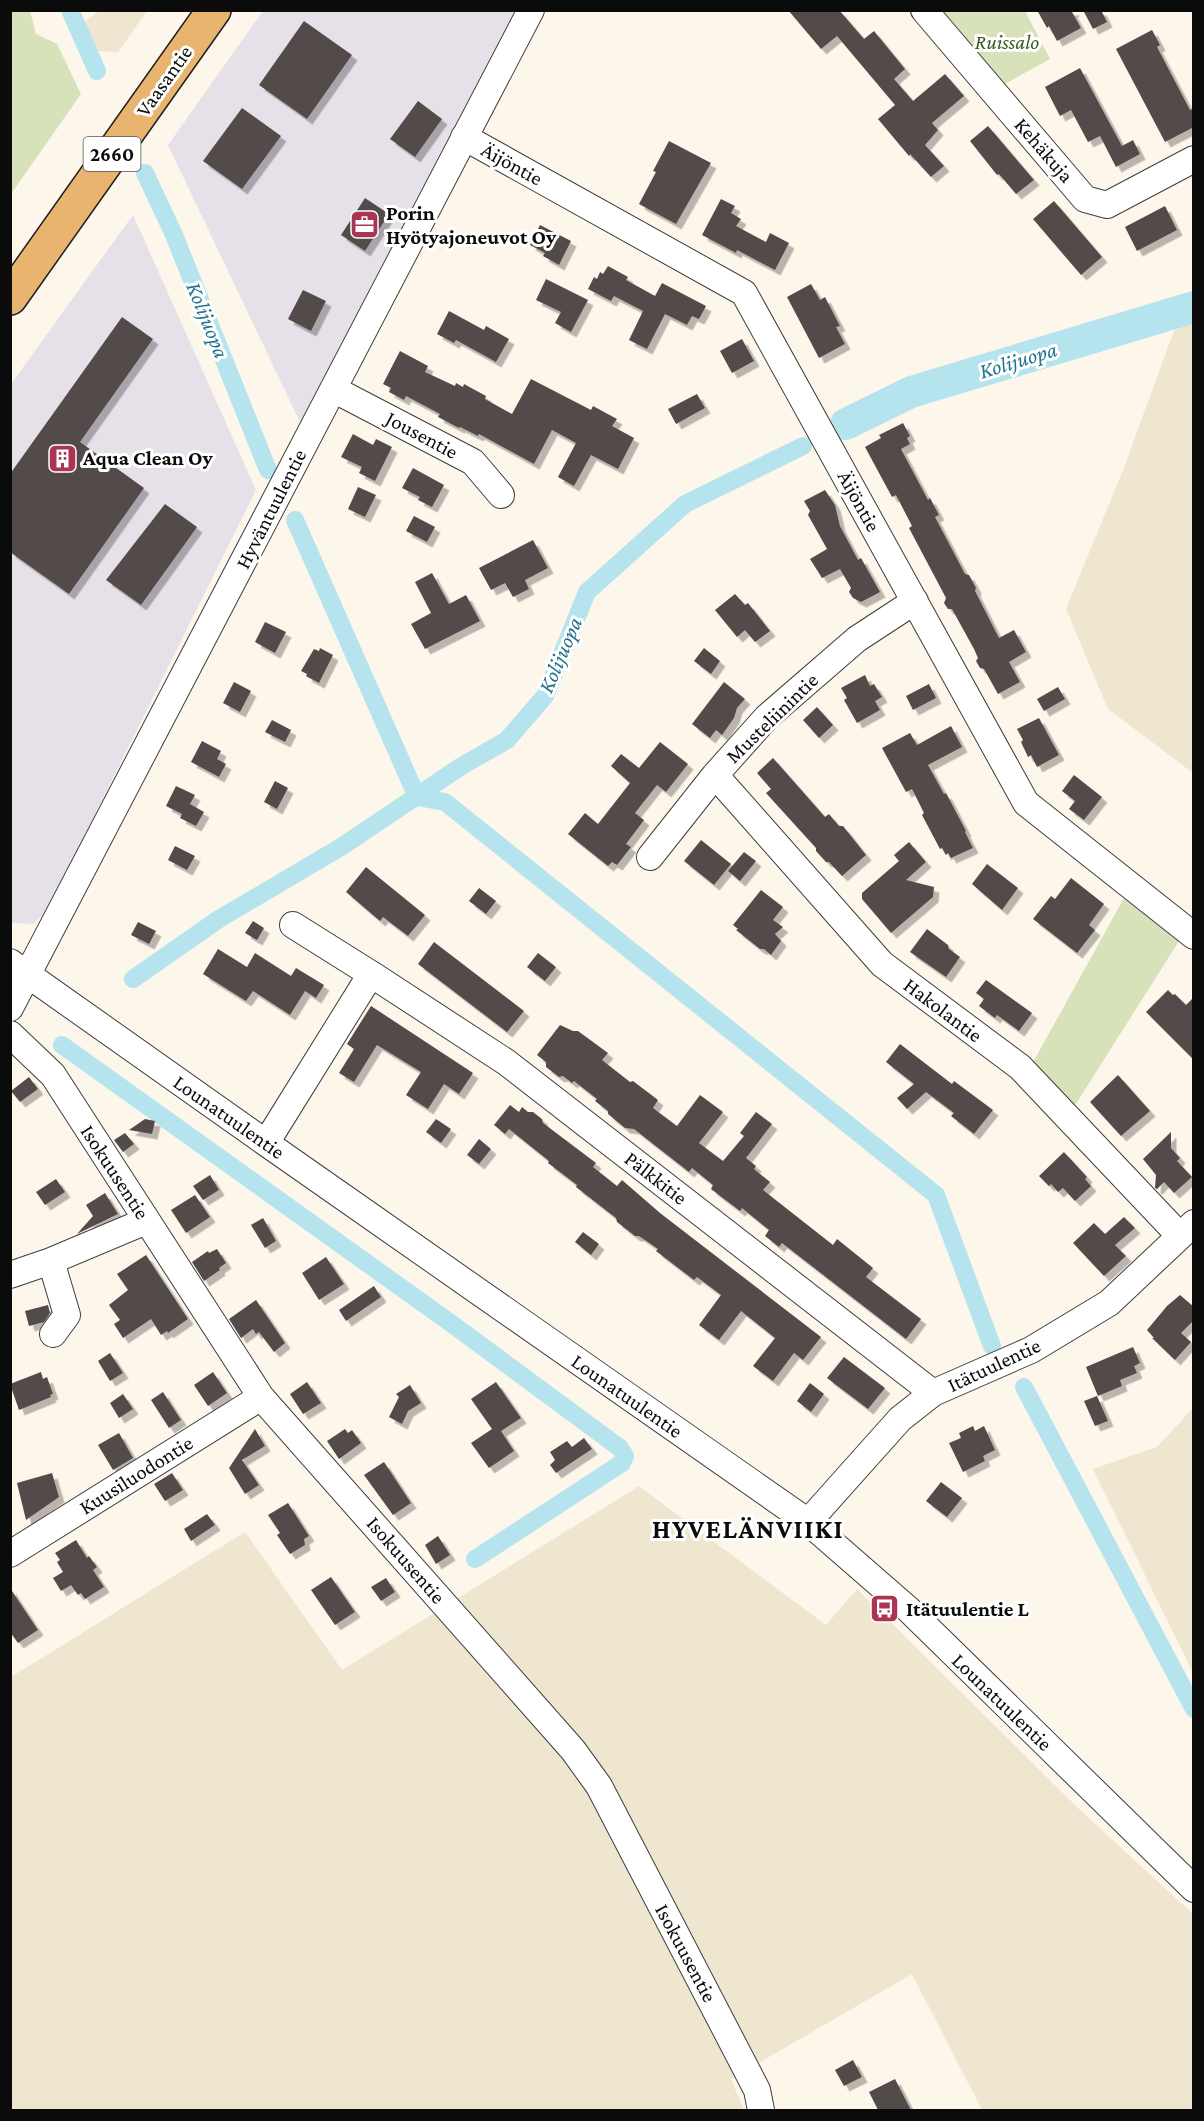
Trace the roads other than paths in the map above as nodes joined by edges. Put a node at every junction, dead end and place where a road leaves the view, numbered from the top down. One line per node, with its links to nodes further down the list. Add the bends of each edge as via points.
1 (214, 10): 6 (main road, Vaasantie / 2660)
2 (531, 10): 4 (street, Hyväntuulentie)
3 (924, 10): 5 (street, Kehäkuja, via 1085,199 1107,205)
4 (464, 137): 7 (street, Hyväntuulentie); 9 (street, Äijöntie, via 744,293)
5 (1194, 159)
6 (10, 298)
7 (333, 389): 8 (street, Jousentie, via 473,462); 14 (street, Hyväntuulentie)
8 (501, 495)
9 (915, 601): 10 (street, Musteliinintie, via 857,639 767,717); 13 (street, Äijöntie, via 1026,803)
10 (715, 775): 11 (street, Musteliinintie); 20 (street, Hakolantie, via 882,964 1020,1067)
11 (650, 857)
12 (293, 925): 15 (street, Pälkkitie)
13 (1194, 936)
14 (20, 968): 16 (street, Hyväntuulentie); 18 (street, Lounatuulentie)
15 (371, 974): 18 (street); 24 (street, Pälkkitie, via 506,1062)
16 (10, 1008)
17 (10, 1034): 19 (street, Isokuusentie, via 53,1075)
18 (266, 1143): 26 (street, Lounatuulentie)
19 (146, 1221): 21 (street); 25 (street, Isokuusentie)
20 (1187, 1229): 24 (street, Itätuulentie, via 1109,1303 1031,1350)
21 (51, 1261): 22 (street); 23 (street, via 67,1315)
22 (10, 1275)
23 (52, 1334)
24 (933, 1393): 26 (street, Itätuulentie, via 900,1419)
25 (261, 1396): 27 (street, Kuusiluodontie); 29 (street, Isokuusentie, via 593,1777 758,2090)
26 (808, 1522): 28 (street, Lounatuulentie, via 908,1609)
27 (10, 1554)
28 (1194, 1889)
29 (761, 2110)

